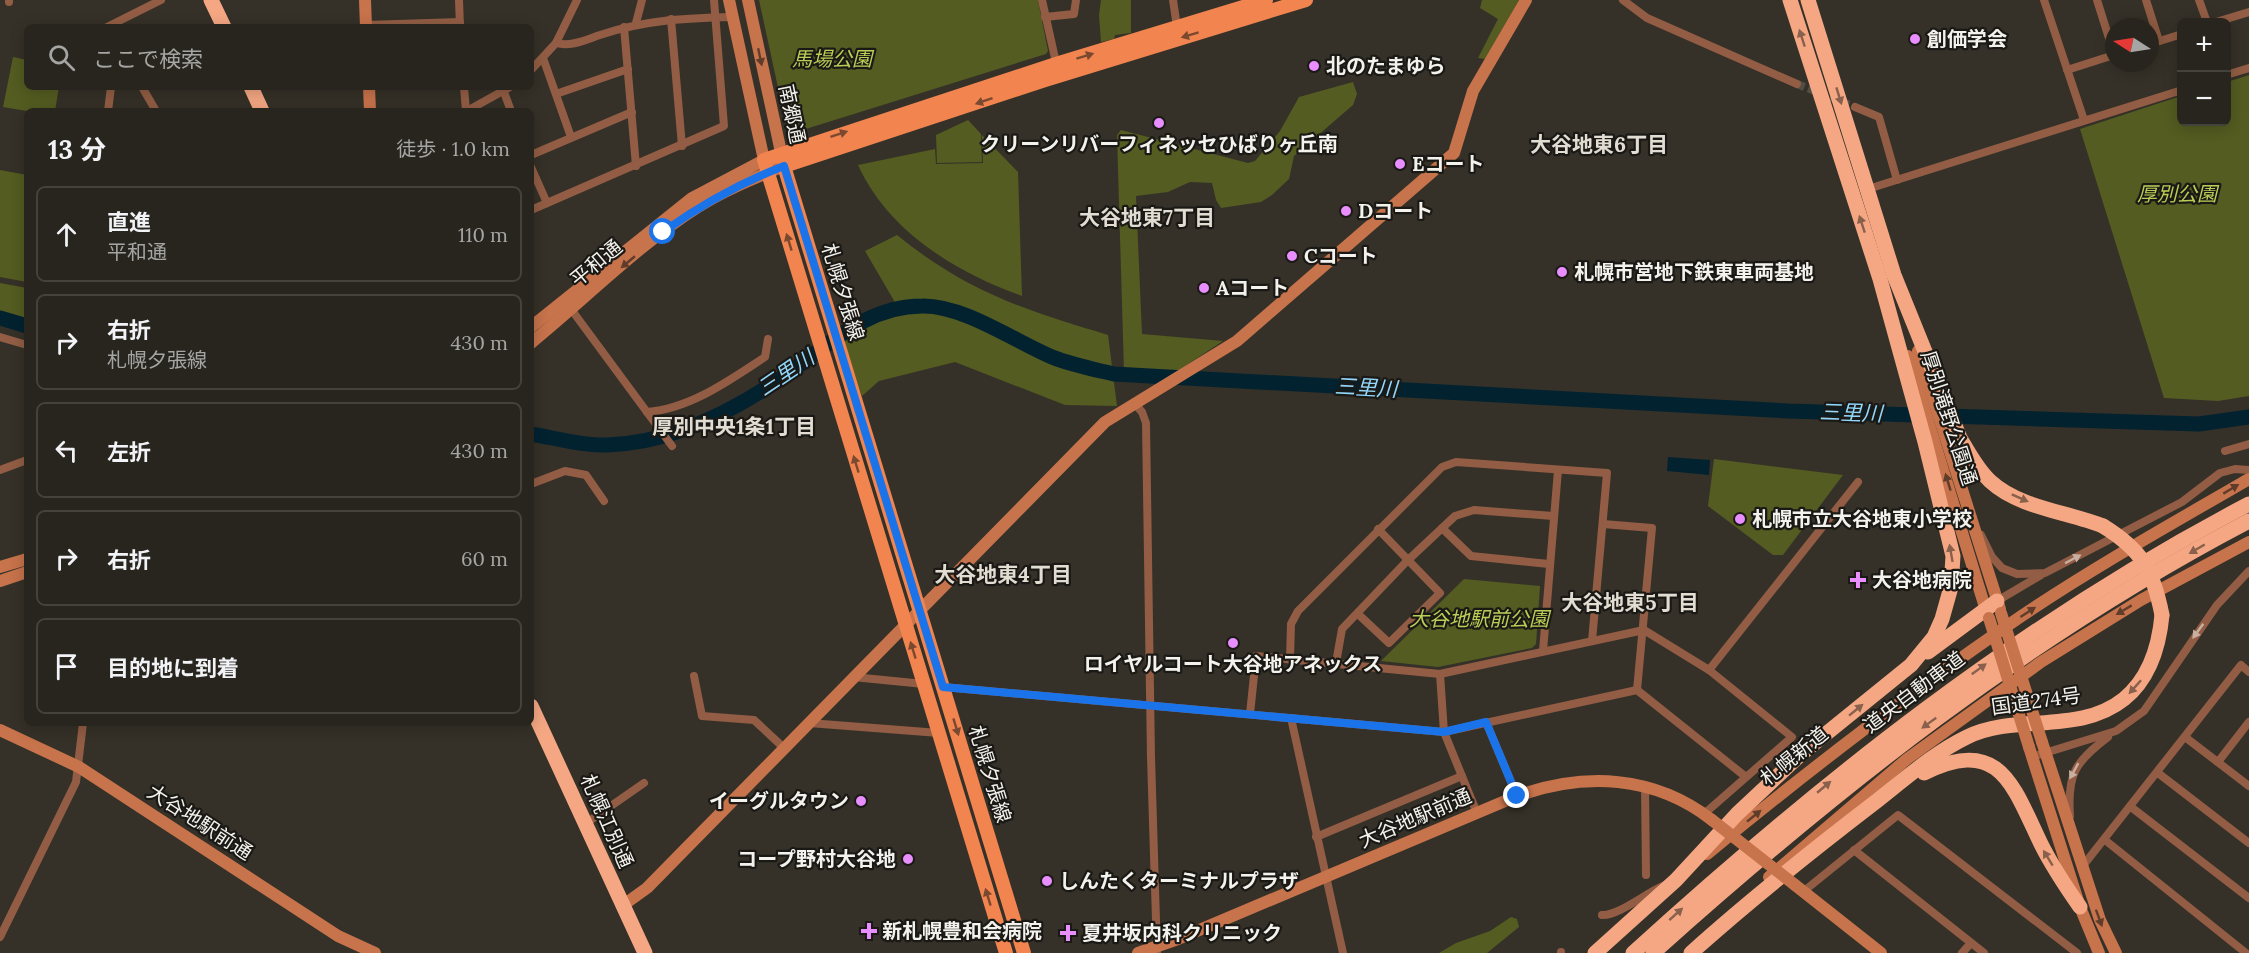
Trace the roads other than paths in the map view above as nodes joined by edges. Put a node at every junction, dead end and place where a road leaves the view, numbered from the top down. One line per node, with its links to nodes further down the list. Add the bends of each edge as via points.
1 (161, 0): 33 (street)
2 (211, 0): 34 (highway)
3 (365, 0): 35 (street)
4 (459, 0): 36 (street)
5 (577, 0): 42 (street)
6 (642, 0): 32 (street)
7 (714, 0): 26 (street)
8 (729, 0): 27 (street, 南郷通)
9 (748, 0): 74 (street, 南郷通, one-way to 74)
10 (1042, 0): 25 (street)
11 (1076, 0): 25 (street, via 1074,14)
12 (1173, 0): 39 (street)
13 (1266, 0): 23 (main road)
14 (1306, 0): 23 (main road)
15 (1526, 0): 90 (street, via 1473,91 1454,153 1238,341)
16 (1623, 0): 51 (street, via 1656,22)
17 (1790, 0): 82 (highway, one-way to 17)
18 (1808, 0): 79 (highway, one-way to 79)
19 (2044, 0): 49 (street)
20 (2097, 0): 37 (street)
21 (2146, 0): 28 (street)
22 (2199, 0): 29 (street)
23 (1241, 9): 39 (main road); 48 (main road, one-way to 48)
24 (2249, 12): 30 (street)
25 (1045, 16): 48 (street)
26 (716, 17): 27 (street); 31 (street); 72 (street, via 724,126)
27 (733, 17): 76 (street, 南郷通)
28 (2149, 18)
29 (2205, 18)
30 (2229, 18)
31 (670, 19): 32 (street); 72 (street)
32 (636, 23): 38 (street)
33 (113, 24)
34 (223, 24)
35 (366, 24)
36 (460, 24)
37 (2105, 25)
38 (624, 27): 42 (street, via 567,46); 47 (street)
39 (1177, 27): 48 (main road, one-way to 39)
40 (2177, 35): 41 (street)
41 (2159, 41)
42 (556, 43): 44 (street)
43 (2105, 57): 49 (street)
44 (543, 58): 45 (street); 60 (street)
45 (534, 67)
46 (2249, 68): 50 (street)
47 (628, 69): 60 (street); 69 (street)
48 (1058, 70): 74 (main road)
49 (2067, 70): 70 (street)
50 (2231, 73)
51 (1797, 84)
52 (111, 90): 62 (street)
53 (144, 90): 63 (street)
54 (252, 90): 64 (highway)
55 (369, 90): 65 (street)
56 (464, 90): 66 (street)
57 (505, 90): 67 (street)
58 (507, 90): 68 (street)
59 (2177, 91): 70 (street)
60 (556, 94): 71 (street)
61 (1855, 107): 78 (street, via 1879,117)
62 (108, 108)
63 (154, 108)
64 (261, 108)
65 (370, 108)
66 (466, 108)
67 (472, 108)
68 (510, 108)
69 (632, 112): 71 (street); 75 (street)
70 (2084, 120): 78 (street)
71 (571, 137): 73 (street)
72 (682, 146): 75 (street)
73 (534, 154)
74 (783, 160): 76 (main road); 123 (main road, 札幌夕張線)
75 (636, 166): 80 (street)
76 (766, 166): 83 (street, 平和通, via 692,198); 125 (main road, 札幌夕張線, one-way to 76)
77 (534, 174): 80 (street)
78 (1897, 180): 79 (street)
79 (1868, 189): 82 (highway)
80 (547, 203): 81 (street)
81 (534, 209)
82 (1887, 277): 89 (highway, 国道274号); 89 (highway, 国道274号)
83 (568, 304): 84 (street, 平和通); 87 (street, 平和通); 91 (street)
84 (534, 325)
85 (0, 337): 88 (street)
86 (768, 339): 91 (street, via 765,357 717,388 669,408)
87 (534, 340)
88 (24, 344)
89 (1918, 369): 92 (highway, 国道274号); 92 (street, 厚別滝野公園通); 164 (highway, 国道274号, one-way to 164, bridge, via 1990,481 2048,508 2103,526 2124,539 2149,569 2162,615 2160,636 2149,668 2124,699 2078,719 2029,722 1978,732 1947,749)
90 (1135, 404): 123 (street, via 1105,422); 140 (street, via 1146,423)
91 (646, 412): 93 (street)
92 (1936, 442): 106 (street, 厚別滝野公園通); 122 (street, 厚別滝野公園通, one-way to 92); 131 (highway, 国道274号, one-way to 92, via 1934,637 1953,572)
93 (670, 444)
94 (2249, 444): 95 (street)
95 (2224, 451)
96 (24, 461): 97 (street)
97 (0, 470)
98 (1558, 470): 107 (street); 109 (street, via 1607,473); 111 (street, via 1456,462 1442,467)
99 (2249, 470): 120 (street, one-way to 99, via 2182,502 2220,473)
100 (2249, 478): 178 (street, 札幌新道, one-way to 100, via 1848,741 1953,664 2095,570)
101 (1858, 482): 132 (street)
102 (534, 483): 104 (street, via 565,471 586,475)
103 (2249, 498): 112 (highway)
104 (604, 501)
105 (2249, 504): 112 (highway, 道央自動車道)
106 (1968, 510): 120 (street, via 1992,557 2002,568 2017,574); 122 (street, 厚別滝野公園通)
107 (1553, 516): 110 (street, via 1474,510 1455,516); 116 (street)
108 (2249, 521): 195 (highway, 道央自動車道, one-way to 195, via 2107,602 1994,676 1852,782)
109 (1603, 524): 126 (street, via 1652,528); 127 (street)
110 (1442, 528): 115 (street); 116 (street, via 1471,556)
111 (1378, 529): 115 (street); 129 (street, via 1298,611 1291,624)
112 (2197, 531): 194 (highway, 道央自動車道, one-way to 112, via 1764,836 1910,719 2026,636)
113 (2249, 542): 183 (street, one-way to 183, via 2090,630 1991,697 1907,759 1830,824 1773,873)
114 (24, 559): 117 (street)
115 (1407, 561): 124 (street); 124 (street, via 1440,592 1389,643)
116 (1549, 564): 128 (street)
117 (0, 567)
118 (2249, 571): 149 (street, one-way to 149, via 2217,605 2144,711)
119 (24, 573): 121 (street)
120 (2045, 573): 122 (street)
121 (0, 580)
122 (1993, 610): 131 (highway); 153 (street, 厚別滝野公園通, bridge); 155 (street, 厚別滝野公園通, bridge)
123 (920, 612): 125 (street); 138 (main road, 札幌夕張線)
124 (1358, 614): 130 (street, via 1341,629)
125 (906, 626): 136 (street); 137 (main road, 札幌夕張線, one-way to 125)
126 (1644, 630): 127 (street); 132 (street); 139 (street)
127 (1592, 641): 128 (street)
128 (1543, 651): 134 (street)
129 (1290, 659): 130 (street); 142 (street, via 1256,656)
130 (1336, 663): 134 (street)
131 (1911, 665): 178 (highway, 国道274号, one-way to 131, via 1737,814 1801,754)
132 (1709, 670): 160 (street, via 1792,737)
133 (2249, 672): 152 (street, via 2241,665)
134 (1440, 674): 150 (street)
135 (694, 676): 154 (street, via 702,716 754,720)
136 (853, 677): 137 (street); 146 (street)
137 (924, 684): 151 (main road, 札幌夕張線)
138 (943, 687): 140 (street); 191 (main road, 札幌夕張線, one-way to 191)
139 (1637, 690): 144 (street); 160 (street)
140 (1146, 705): 142 (street); 187 (street)
141 (534, 713): 169 (highway, 札幌江別通)
142 (1250, 714): 143 (street)
143 (1291, 718): 150 (street); 170 (street)
144 (1486, 722): 150 (street); 165 (street)
145 (2249, 722): 156 (street)
146 (809, 723): 151 (street); 154 (street)
147 (83, 726): 157 (street)
148 (0, 730): 157 (street, 大谷地駅前通)
149 (2116, 731): 153 (street); 171 (street, one-way to 171, via 2088,752 2069,780)
150 (1444, 732): 159 (street)
151 (939, 733): 190 (main road, 札幌夕張線, one-way to 151)
152 (2185, 737): 156 (street); 158 (street)
153 (2044, 747): 155 (street); 171 (street, 厚別滝野公園通)
154 (784, 748): 181 (street, via 647,888)
155 (2031, 752): 182 (street, 厚別滝野公園通)
156 (2218, 762): 163 (street)
157 (79, 767): 185 (street, via 76,782); 188 (street, 大谷地駅前通, via 338,936)
158 (2158, 773): 166 (street); 173 (street)
159 (1462, 776): 167 (street); 170 (street)
160 (1746, 777): 168 (street)
161 (644, 783): 169 (street)
162 (1645, 786): 165 (street, 大谷地駅前通, via 1612,780 1569,781); 168 (street, 大谷地駅前通, via 1682,800); 176 (street)
163 (2249, 786)
164 (1890, 791): 182 (highway, one-way to 164, via 2042,848 2017,793 2002,773 1990,765 1966,758 1945,763); 183 (highway, 国道274号)
165 (1517, 796): 167 (street, 大谷地駅前通)
166 (2131, 807): 172 (street); 180 (street)
167 (1477, 813): 177 (street, 大谷地駅前通)
168 (1708, 817): 179 (street, 大谷地駅前通, bridge)
169 (585, 824): 181 (highway, 札幌江別通)
170 (1316, 837): 177 (street)
171 (2073, 838): 175 (street, 厚別滝野公園通)
172 (2105, 840): 175 (street); 203 (street)
173 (2249, 843)
174 (1854, 850): 179 (street); 186 (street); 200 (street, via 1898,815)
175 (2082, 867): 202 (street, 厚別滝野公園通, one-way to 202)
176 (1646, 875)
177 (1325, 878): 187 (street, 大谷地駅前通); 192 (street)
178 (1676, 880): 184 (street, via 1642,895 1610,916); 193 (highway, 札幌新道)
179 (1800, 888): 197 (street, 大谷地駅前通)
180 (2249, 898)
181 (622, 906): 189 (highway, 札幌江別通)
182 (2080, 907): 201 (street, 厚別滝野公園通)
183 (1741, 909): 196 (highway)
184 (1602, 915)
185 (0, 937)
186 (1971, 943): 198 (street); 199 (street)
187 (1150, 951)
188 (375, 953)
189 (645, 953)
190 (1006, 953)
191 (1024, 953)
192 (1343, 953)
193 (1595, 953)
194 (1633, 953)
195 (1653, 953)
196 (1691, 953)
197 (1881, 953)
198 (1962, 953)
199 (1984, 953)
200 (2077, 953)
201 (2099, 953)
202 (2116, 953)
203 (2246, 953)

